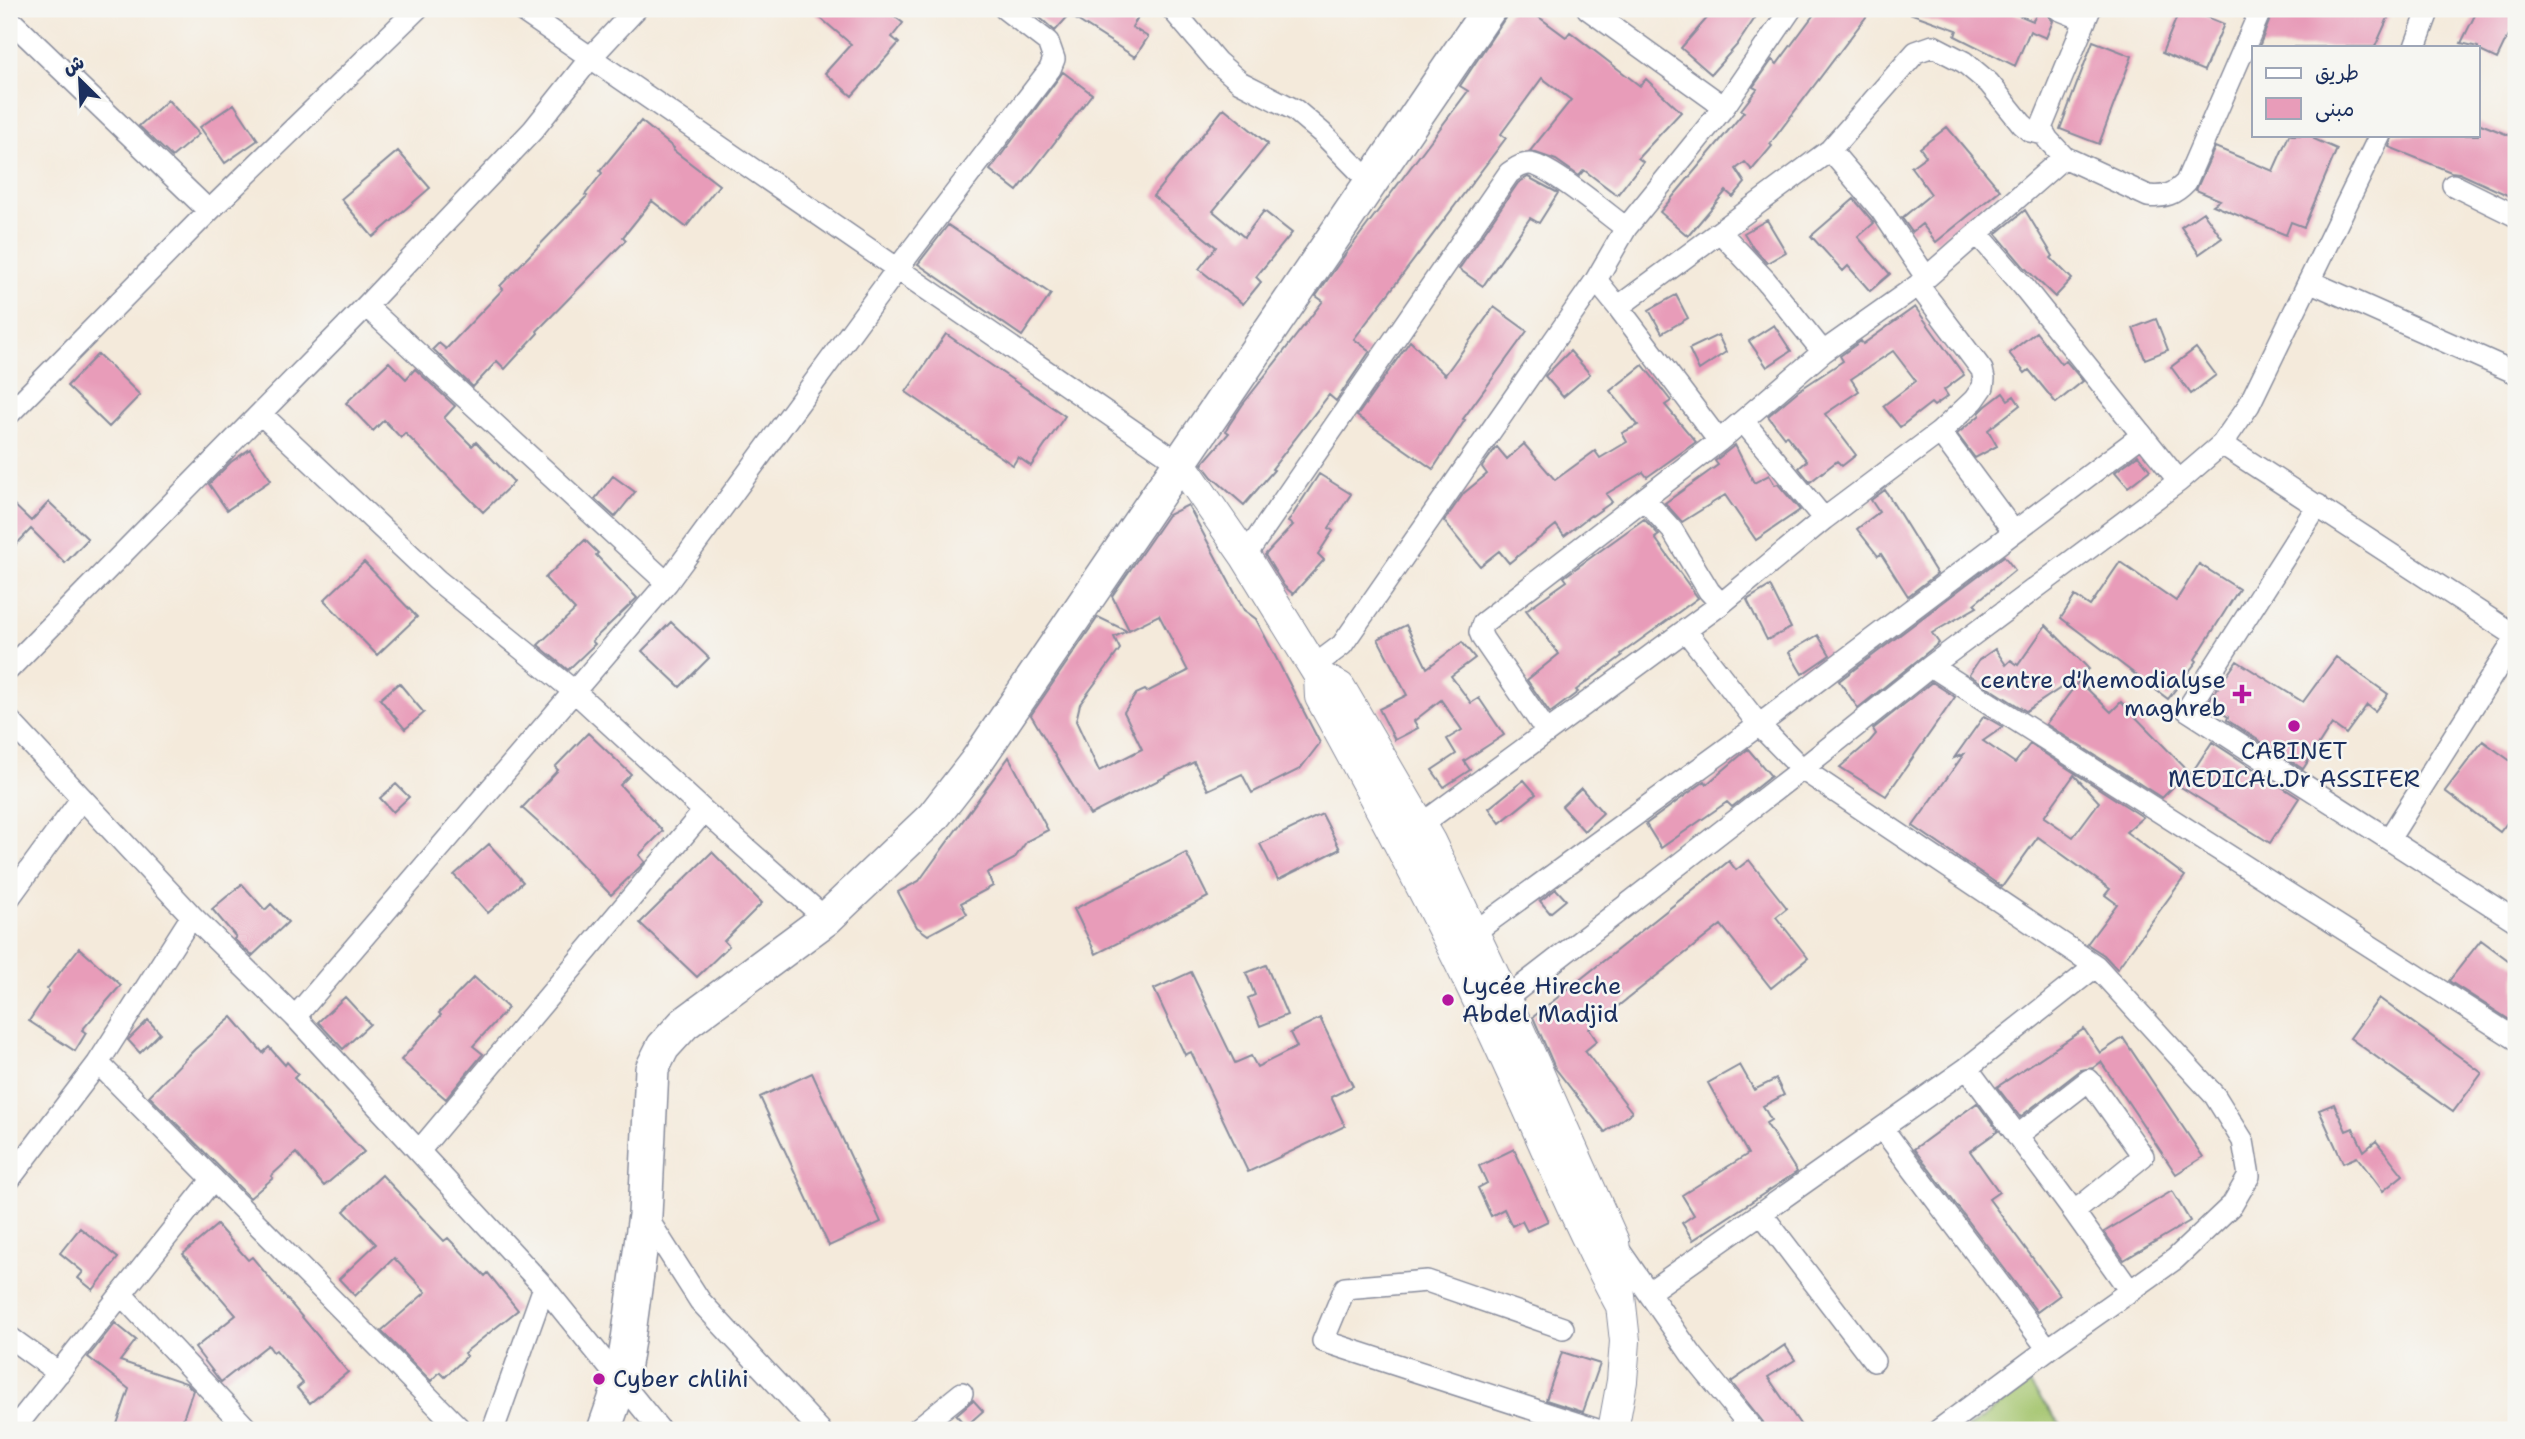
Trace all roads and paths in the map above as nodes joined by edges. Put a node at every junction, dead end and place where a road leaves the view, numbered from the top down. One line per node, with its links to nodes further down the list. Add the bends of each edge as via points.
1 (417, 9): 23 (street)
2 (520, 9): 15 (street)
3 (636, 9): 15 (street)
4 (1005, 9): 28 (street, via 1048,42 1054,59 1050,69)
5 (1172, 9): 21 (street, via 1217,62 1240,82 1295,110)
6 (1489, 9): 21 (main road)
7 (1791, 9): 16 (street)
8 (2058, 9): 12 (street)
9 (2261, 9): 20 (street, via 2181,187 2161,197 2148,196)
10 (2428, 9): 14 (street)
11 (1601, 12): 16 (street)
12 (2088, 15): 17 (street, via 2043,120)
13 (9, 19): 23 (street)
14 (2415, 46)
15 (592, 56): 28 (street); 32 (street, via 533,130)
16 (1724, 107): 25 (street)
17 (2044, 134): 19 (street, via 2022,124 1979,74 1933,46 1916,52); 20 (street)
18 (2380, 136): 31 (street)
19 (1830, 150): 26 (street); 30 (street, via 1881,210)
20 (2064, 158): 27 (street)
21 (1371, 183): 43 (main road)
22 (2453, 185): 24 (street)
23 (209, 211): 36 (street)
24 (2516, 216)
25 (1626, 228): 29 (street); 49 (street, via 1548,170 1531,163 1509,173)
26 (1720, 232): 33 (street); 34 (street)
27 (1977, 233): 30 (street); 40 (street)
28 (898, 268): 43 (street); 50 (street)
29 (1596, 279): 33 (street); 56 (street, via 1342,645)
30 (1922, 281): 34 (street); 39 (street, via 1984,379 1974,400)
31 (2309, 281): 35 (street); 42 (street, via 2249,405)
32 (366, 306): 37 (street); 50 (street)
33 (1619, 307): 41 (street)
34 (1823, 352): 38 (street)
35 (2516, 373)
36 (9, 414)
37 (261, 414): 55 (street); 57 (street, via 437,580)
38 (1743, 421): 41 (street); 47 (street)
39 (1940, 432): 47 (street); 48 (street)
40 (2141, 436): 44 (street); 48 (street)
41 (1719, 441): 45 (street)
42 (2222, 444): 44 (street); 46 (street)
43 (1181, 464): 49 (street); 68 (main road, via 976,762 933,817)
44 (2179, 481): 54 (street)
45 (1644, 499): 51 (street, via 1672,530); 60 (street, via 1480,626 1491,653)
46 (2318, 505): 53 (street); 65 (street, via 2187,710)
47 (1824, 519): 51 (street)
48 (2014, 532): 59 (street)
49 (1245, 556): 56 (street)
50 (667, 583): 57 (street)
51 (1721, 604): 52 (street)
52 (1686, 631): 59 (street); 60 (street)
53 (2516, 637): 65 (street)
54 (1931, 666): 61 (street); 74 (street)
55 (9, 669)
56 (1317, 671): 64 (street, via 1340,687)
57 (575, 692): 63 (street); 73 (street)
58 (9, 720): 62 (street)
59 (1759, 724): 61 (street); 70 (street)
60 (1547, 732): 64 (street)
61 (1802, 769): 71 (street); 72 (street)
62 (82, 798): 66 (street); 67 (street)
63 (704, 811): 68 (street); 79 (street)
64 (1409, 833): 70 (street)
65 (2389, 839): 69 (street)
66 (9, 898)
67 (192, 916): 73 (street); 75 (street)
68 (826, 919): 84 (main road, via 684,1024 663,1047 652,1069)
69 (2516, 921)
70 (1463, 940): 72 (street)
71 (2096, 966): 76 (street); 87 (street, via 2215,1096 2243,1140 2249,1176 2232,1205 2175,1259)
72 (1495, 1006): 85 (street); 90 (street, via 1592,1253)
73 (295, 1017): 79 (street)
74 (2516, 1039)
75 (98, 1063): 80 (street); 81 (street)
76 (1967, 1068): 77 (street); 78 (street)
77 (1882, 1128): 83 (street); 93 (street)
78 (2017, 1136): 82 (street); 82 (street, via 2089,1080 2143,1156)
79 (419, 1151): 86 (street)
80 (213, 1179): 89 (street); 100 (street)
81 (9, 1180)
82 (2074, 1212): 87 (street)
83 (1761, 1213): 88 (street); 94 (street)
84 (645, 1215): 96 (main road); 104 (street, via 701,1301)
85 (1615, 1242): 88 (street); 90 (street)
86 (544, 1287): 96 (street); 101 (street)
87 (2130, 1291): 93 (street)
88 (1649, 1292): 108 (street, via 1691,1354)
89 (121, 1294): 95 (street); 99 (street)
90 (1620, 1306): 107 (street, via 1625,1341)
91 (1563, 1328): 106 (street, via 1427,1281 1345,1289 1323,1341)
92 (9, 1337): 95 (street)
93 (2048, 1349): 109 (street)
94 (1874, 1361)
95 (59, 1373): 98 (street)
96 (621, 1382): 102 (main road); 103 (street)
97 (962, 1393): 105 (street)
98 (13, 1430)
99 (248, 1430)
100 (461, 1430)
101 (493, 1430)
102 (604, 1430)
103 (660, 1430)
104 (820, 1430)
105 (916, 1430)
106 (1597, 1430)
107 (1613, 1430)
108 (1753, 1430)
109 (1939, 1430)

